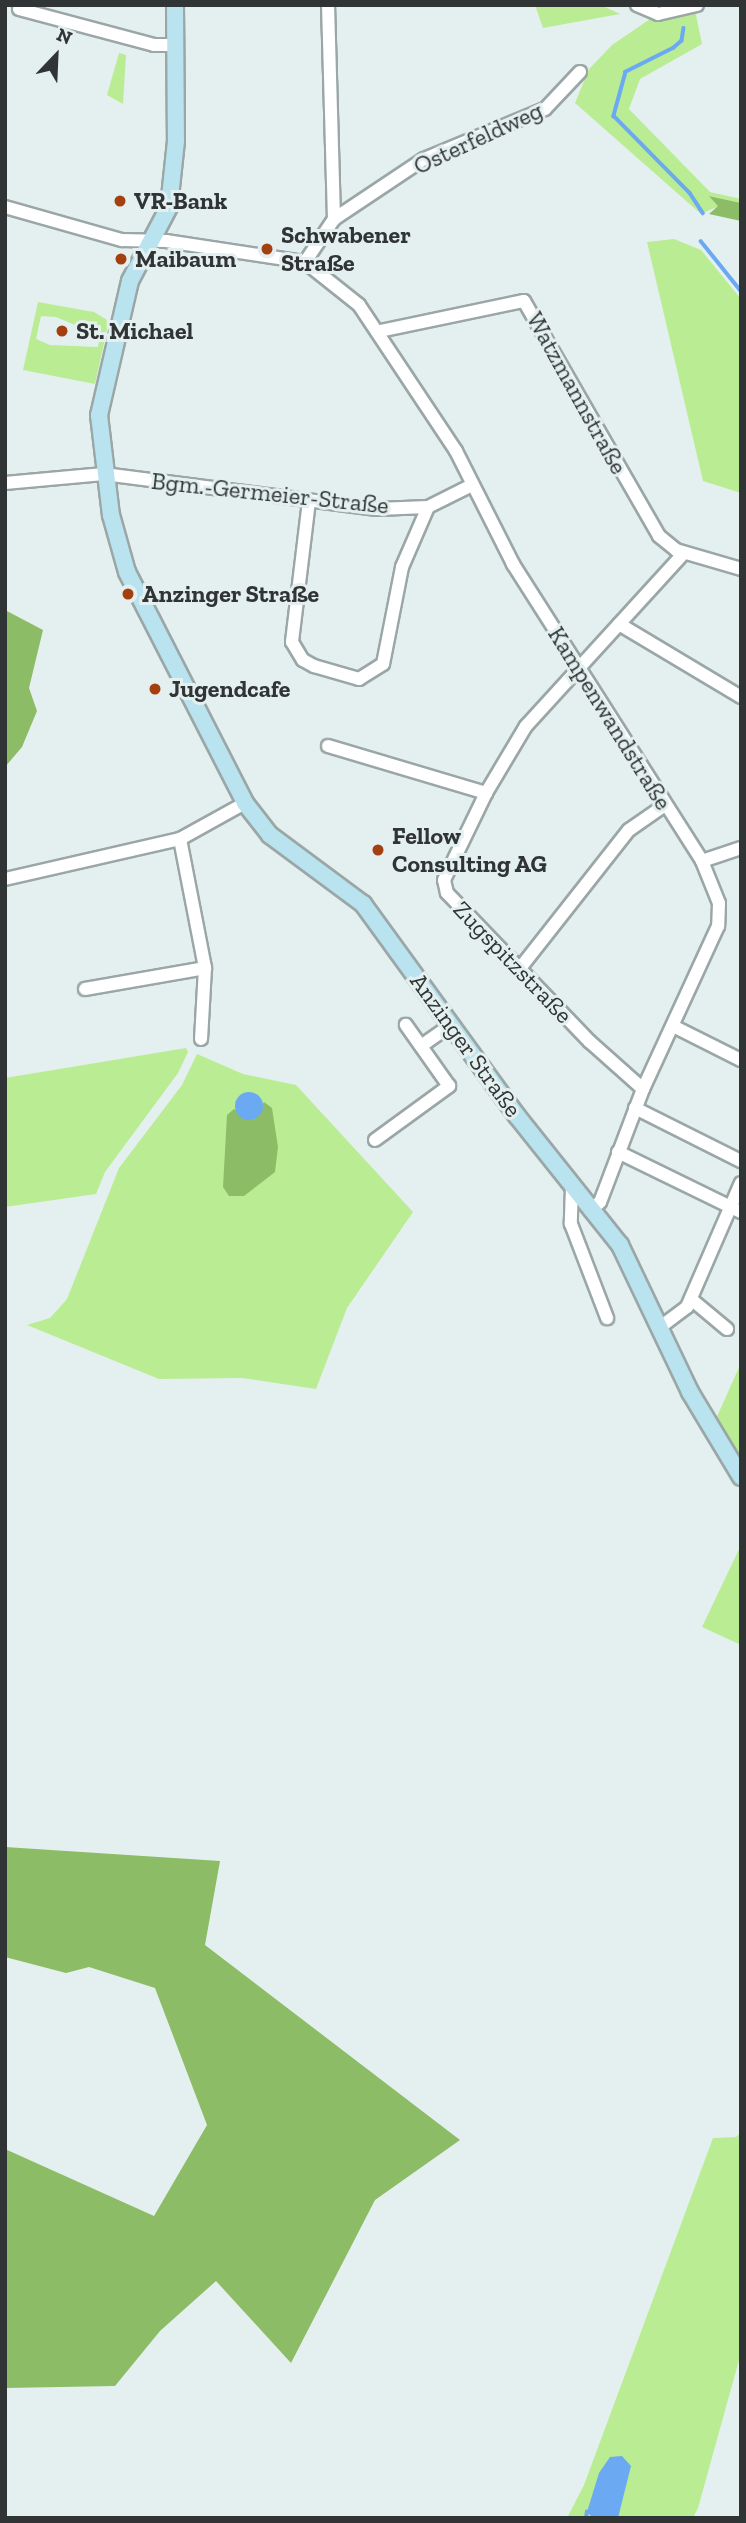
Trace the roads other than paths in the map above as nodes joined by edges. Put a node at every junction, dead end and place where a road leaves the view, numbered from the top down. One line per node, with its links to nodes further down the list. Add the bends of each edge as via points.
1 (175, 5): 6 (street, Anzinger Straße)
2 (328, 5): 9 (street)
3 (637, 5): 4 (street, via 658,14)
4 (697, 5)
5 (19, 9): 6 (street, via 154,45)
6 (175, 45): 10 (street, Anzinger Straße, via 172,190 164,223)
7 (580, 72): 9 (street, Osterfeldweg, via 545,109 424,159)
8 (5, 207): 10 (street, via 122,240)
9 (334, 219): 11 (street)
10 (152, 243): 11 (street); 13 (street, Anzinger Straße, via 130,281 103,388)
11 (305, 262): 12 (street, Kampenwandstraße, via 349,296)
12 (380, 331): 15 (street, Kampenwandstraße, via 456,451); 18 (street, Watzmannstraße, via 524,301 651,525)
13 (104, 474): 14 (street, Bgm.-Germeier-Straße); 16 (street, Bgm.-Germeier-Straße); 25 (street, Anzinger Straße, via 127,572)
14 (5, 483)
15 (472, 485): 17 (street, Bgm.-Germeier-Straße); 21 (street, Kampenwandstraße, via 513,564)
16 (309, 501): 17 (street, Bgm.-Germeier-Straße, via 377,509); 17 (street, via 292,642 303,660 359,679 383,664 402,567)
17 (428, 507)
18 (684, 553): 19 (street, Watzmannstraße); 20 (street, Zugspitzstraße)
19 (741, 569)
20 (619, 624): 21 (street, Zugspitzstraße); 22 (street)
21 (578, 665): 24 (street, Zugspitzstraße, via 526,726); 26 (street, Kampenwandstraße)
22 (741, 697)
23 (328, 746): 24 (street)
24 (486, 793): 31 (street, Zugspitzstraße, via 444,886)
25 (245, 803): 27 (street); 35 (street, Anzinger Straße, via 277,841 363,904)
26 (665, 805): 29 (street, Kampenwandstraße); 31 (street, via 629,830)
27 (180, 839): 30 (street); 32 (street)
28 (741, 848): 29 (street)
29 (702, 861): 36 (street, Kampenwandstraße, via 717,893 720,914)
30 (5, 879)
31 (521, 967): 40 (street, Zugspitzstraße, via 590,1042)
32 (205, 968): 33 (street); 37 (street)
33 (85, 989)
34 (406, 1025): 38 (street)
35 (450, 1026): 38 (street); 46 (street, Anzinger Straße)
36 (673, 1026): 39 (street); 40 (street, Kampenwandstraße)
37 (201, 1039)
38 (421, 1046): 42 (street, via 449,1086)
39 (741, 1060)
40 (643, 1089): 41 (street, Kampenwandstraße)
41 (635, 1108): 43 (street, Kampenwandstraße); 44 (street)
42 (375, 1140)
43 (618, 1152): 47 (street); 48 (street, Kampenwandstraße, via 600,1202)
44 (741, 1161)
45 (741, 1183): 47 (street)
46 (572, 1187): 48 (street, Anzinger Straße); 50 (street, via 568,1201 571,1224)
47 (735, 1210): 49 (street)
48 (590, 1211): 51 (street, Anzinger Straße, via 620,1245)
49 (691, 1299): 51 (street); 52 (street)
50 (607, 1318)
51 (659, 1328): 53 (street, Anzinger Straße, via 695,1403)
52 (727, 1328)
53 (741, 1477)

